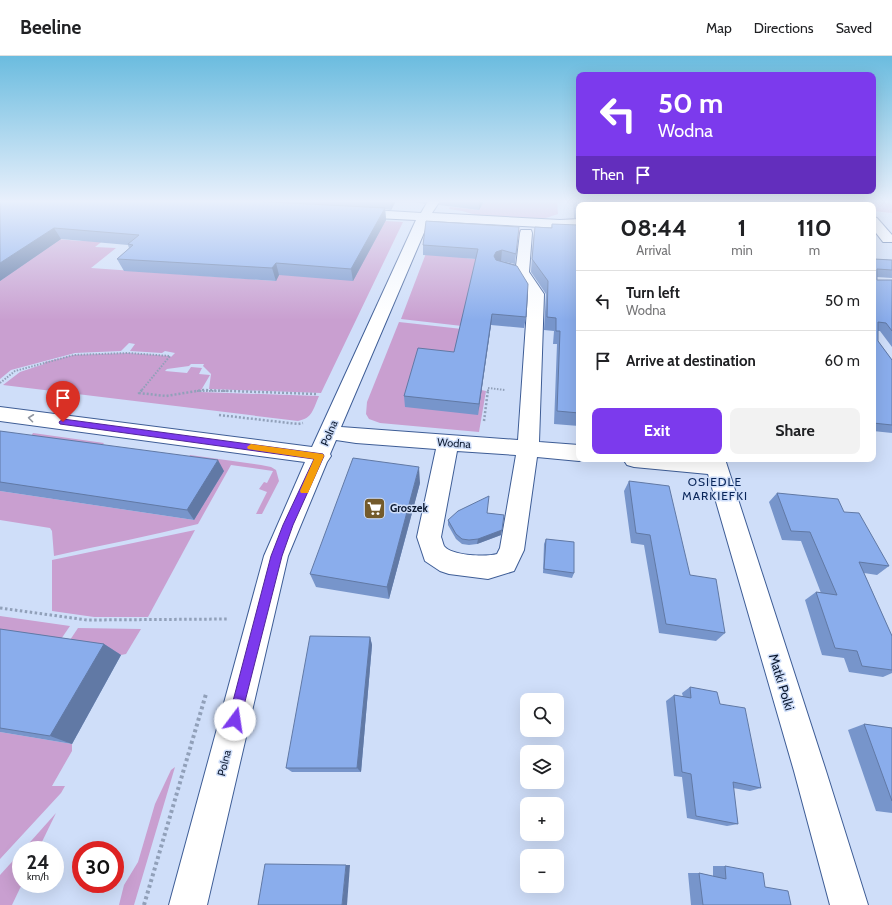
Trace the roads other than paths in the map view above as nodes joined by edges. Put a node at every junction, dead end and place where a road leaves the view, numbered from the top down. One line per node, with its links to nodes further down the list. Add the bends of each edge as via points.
1 (414, 241): 7 (street, Polna)
2 (525, 241): 4 (street)
3 (501, 266): 4 (street)
4 (522, 272): 8 (street, via 536,294 529,438)
5 (0, 414): 7 (street, Wodna, one-way to 5)
6 (448, 442): 7 (street, Wodna, via 356,436); 8 (street, Wodna); 8 (street, via 429,537 432,548 434,553 449,563 488,568 505,563 512,550)
7 (325, 444): 12 (street, Polna, via 276,556)
8 (526, 448): 9 (street, Wodna)
9 (576, 453)
10 (695, 462): 11 (street)
11 (715, 463): 13 (street, Matki Polki)
12 (188, 905)
13 (849, 905)

